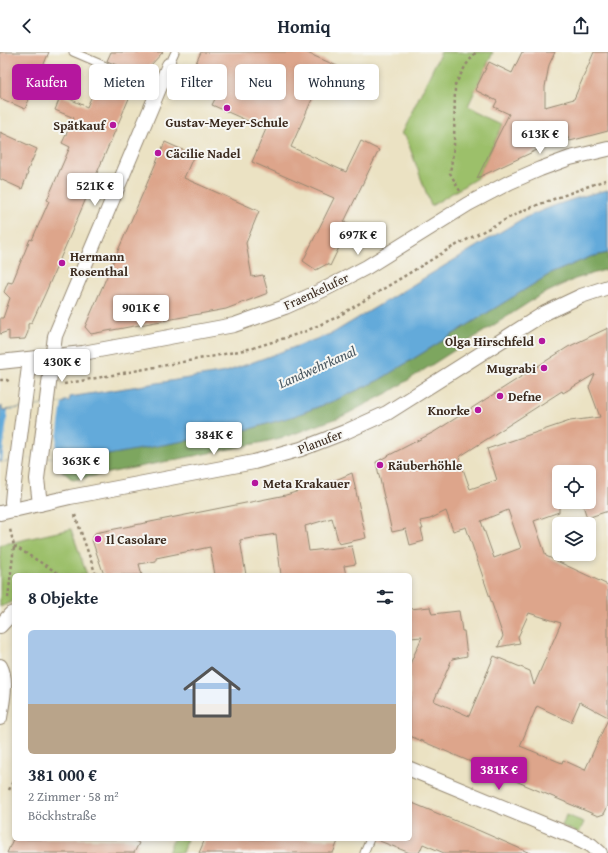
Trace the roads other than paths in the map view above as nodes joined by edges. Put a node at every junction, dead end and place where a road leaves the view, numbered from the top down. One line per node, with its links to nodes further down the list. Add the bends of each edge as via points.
1 (73, 52): 3 (lane)
2 (172, 58): 4 (street)
3 (101, 64)
4 (159, 89)
5 (154, 100): 8 (street, via 55,336)
6 (608, 149): 8 (street, Fraenkelufer, via 570,158 510,182 468,204 367,267 325,290 285,307 234,325 83,354)
7 (608, 287): 11 (street, Planufer, via 581,296 546,314 386,413 301,449 254,462)
8 (52, 357): 9 (street, Fraenkelufer); 11 (street, via 38,479)
9 (30, 359): 10 (street, Fraenkelufer); 12 (street, via 12,491)
10 (0, 362)
11 (40, 504): 12 (street, Planufer)
12 (14, 510): 13 (street, Planufer)
13 (0, 513)
14 (12, 614): 15 (street)
15 (0, 626)
16 (0, 666): 17 (street, via 4,680)
17 (0, 718)
18 (412, 770): 21 (street, via 577,838 591,845)
19 (369, 841): 20 (lane)
20 (364, 853)
21 (599, 853)

